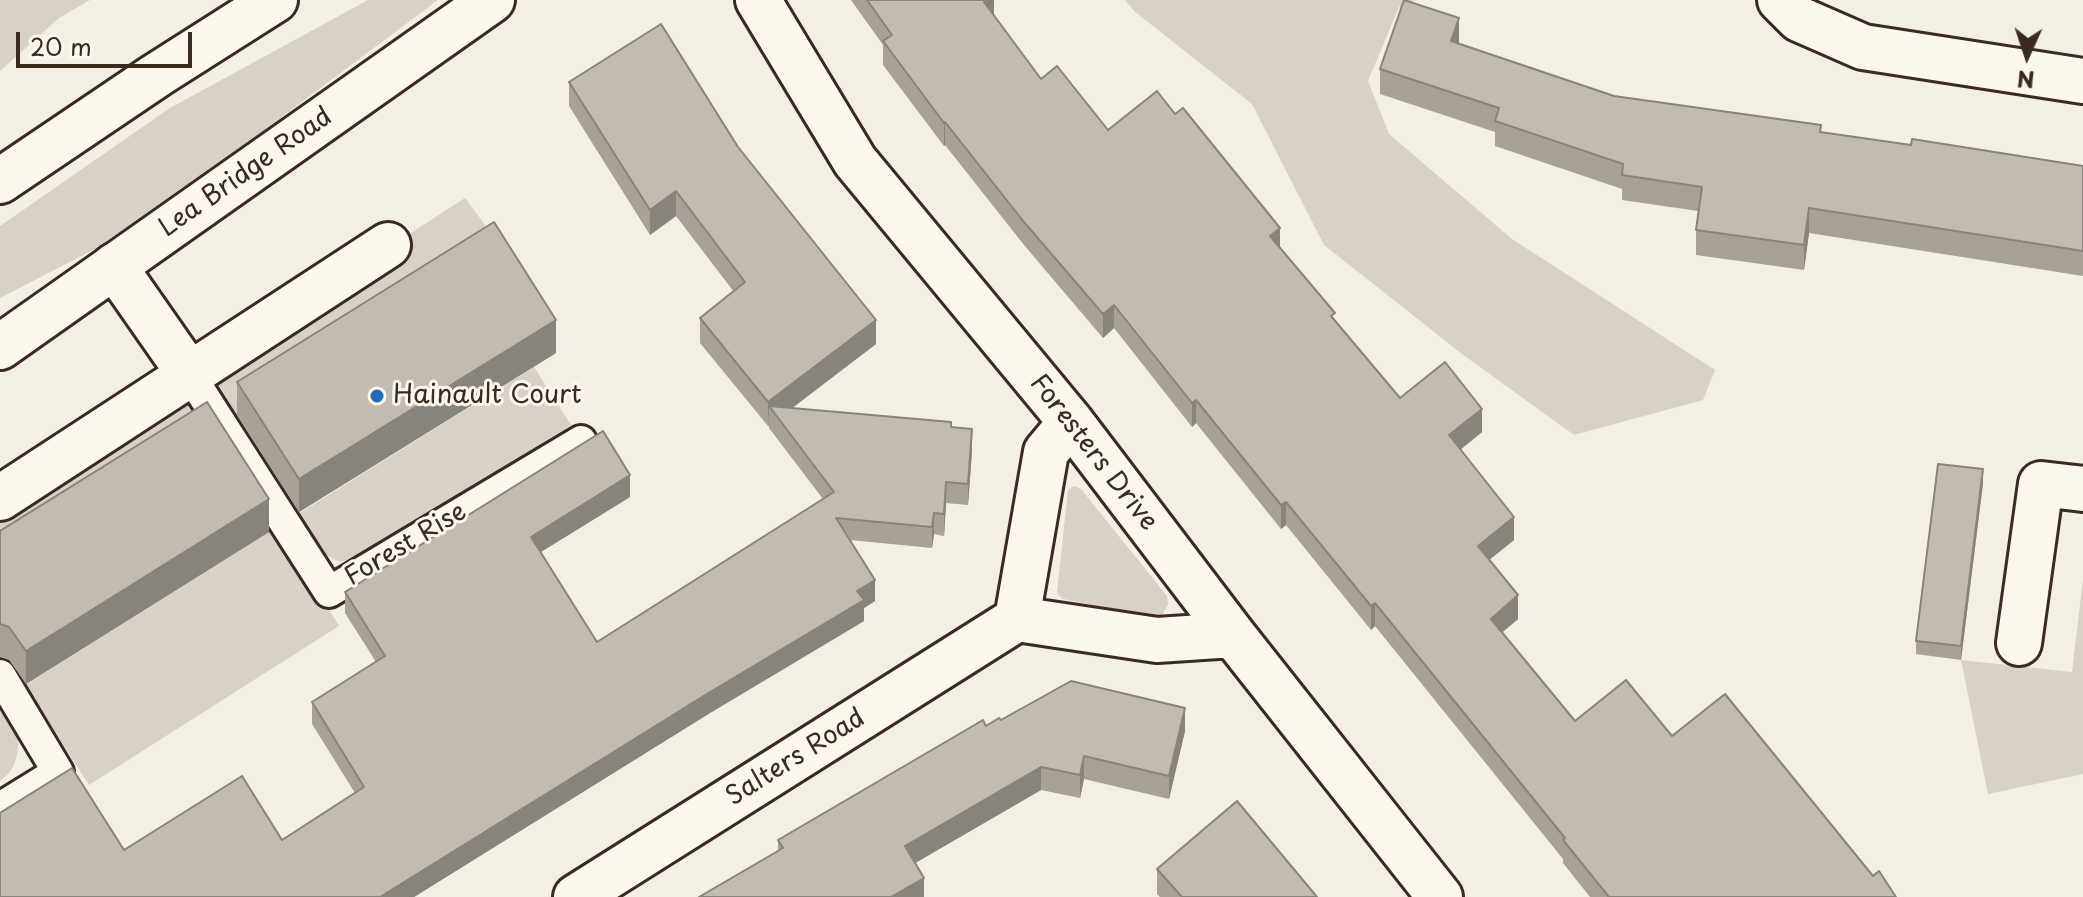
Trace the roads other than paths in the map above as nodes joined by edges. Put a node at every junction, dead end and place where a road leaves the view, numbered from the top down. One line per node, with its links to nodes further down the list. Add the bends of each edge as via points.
1 (275, 0): 6 (street)
2 (492, 0): 8 (street, Lea Bridge Road)
3 (758, 0): 11 (street, Foresters Drive, via 855,161)
4 (1780, 0): 5 (street, via 1799,19 1863,47)
5 (2083, 81)
6 (0, 181)
7 (388, 245): 10 (street)
8 (114, 266): 9 (street, Lea Bridge Road); 10 (street, Forest Rise)
9 (0, 347)
10 (190, 375): 12 (lane, Forest Rise, via 329,592); 14 (street)
11 (1071, 422): 15 (street, via 1046,452); 16 (street, Foresters Drive)
12 (581, 441)
13 (2083, 489): 17 (street, via 2041,484)
14 (0, 498)
15 (1017, 619): 16 (street, via 1157,640); 20 (street, Salters Road)
16 (1233, 635): 21 (street, Foresters Drive)
17 (2019, 643)
18 (0, 675): 19 (lane, via 58,772)
19 (0, 808)
20 (576, 897)
21 (1440, 897)

